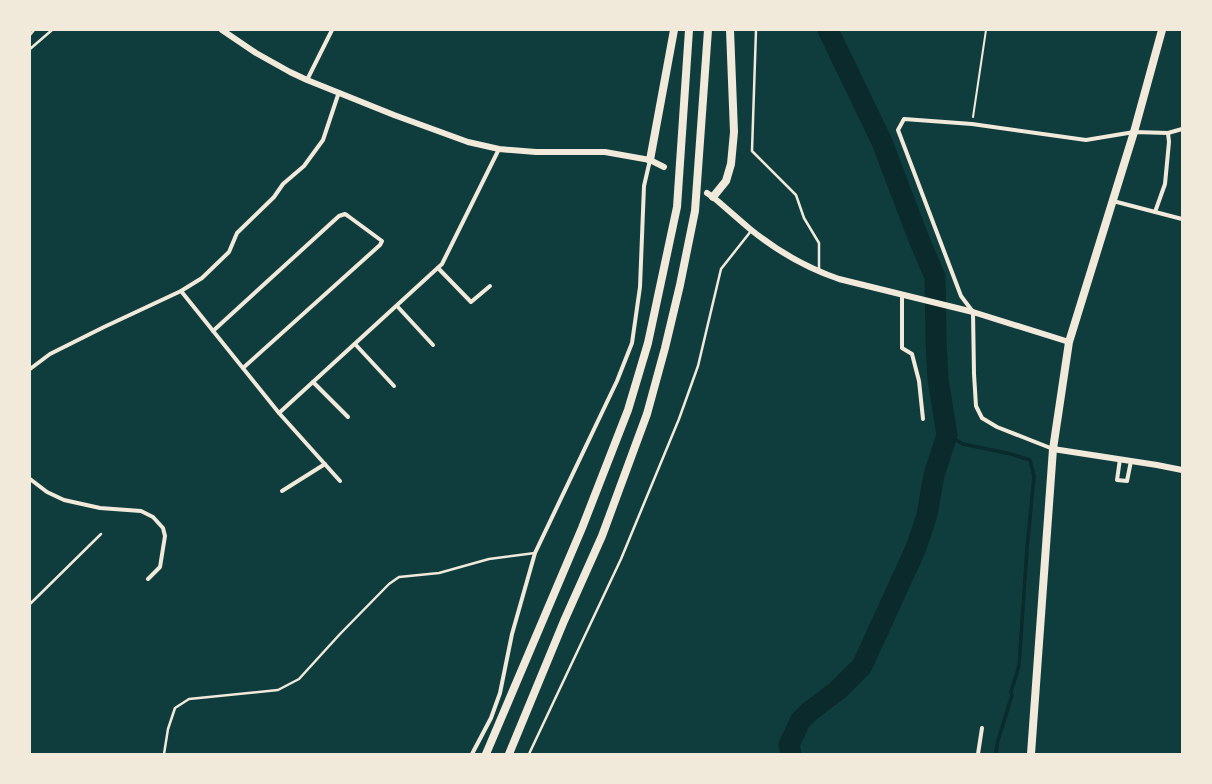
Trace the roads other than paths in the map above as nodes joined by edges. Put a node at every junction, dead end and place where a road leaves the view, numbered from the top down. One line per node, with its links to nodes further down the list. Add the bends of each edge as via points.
1 (34, 30): 11 (lane)
2 (52, 30): 12 (lane)
3 (222, 30): 13 (street, via 256,53)
4 (332, 30): 13 (street)
5 (674, 30): 19 (highway)
6 (689, 30): 59 (highway, via 677,206 648,343 628,410 582,528)
7 (708, 30): 60 (highway, via 695,211 680,285 647,414 602,536)
8 (730, 30): 21 (highway, via 734,132 731,164 726,181)
9 (756, 30): 27 (lane, via 752,151 796,195 804,218 819,243)
10 (1162, 30): 16 (highway)
11 (30, 35)
12 (30, 49)
13 (307, 80): 14 (street)
14 (339, 92): 18 (street, via 434,130); 29 (street, via 323,140 304,166 283,184 274,197 237,233 229,252 202,278)
15 (1182, 129): 17 (street)
16 (1134, 132): 17 (street); 22 (highway); 32 (street, via 1086,140 972,124 904,119 898,130 961,296)
17 (1168, 133): 23 (street, via 1165,184)
18 (499, 149): 19 (street, via 605,152); 26 (street)
19 (650, 160): 20 (street); 53 (street, via 644,186 640,287 632,343 617,382)
20 (664, 167)
21 (710, 195): 25 (street)
22 (1113, 201): 23 (street); 34 (highway)
23 (1155, 212): 24 (street)
24 (1182, 219)
25 (751, 230): 27 (street, via 788,256); 61 (lane, via 721,269 698,366 679,419 621,559)
26 (438, 268): 28 (street, via 471,302); 31 (street)
27 (819, 272): 30 (street)
28 (490, 286)
29 (181, 292): 33 (street); 38 (street, via 50,354)
30 (902, 295): 32 (street); 43 (street, via 902,348 912,354 919,381)
31 (396, 306): 35 (street); 36 (street)
32 (973, 312): 34 (street); 44 (street, via 976,406 982,418 997,427)
33 (213, 331): 37 (street); 37 (street, via 339,216 345,214 382,241)
34 (1069, 342): 44 (highway)
35 (354, 344): 39 (street); 40 (street)
36 (433, 345)
37 (243, 368): 41 (street)
38 (30, 369)
39 (313, 382): 41 (street); 42 (street)
40 (394, 386)
41 (280, 413): 47 (street)
42 (348, 417)
43 (923, 419)
44 (1053, 449): 45 (street); 63 (highway)
45 (1120, 459): 46 (street); 46 (street, via 1117,480 1126,481)
46 (1130, 461): 48 (street)
47 (325, 464): 50 (street); 51 (street)
48 (1182, 470)
49 (30, 479): 54 (street, via 47,492 64,500 100,508 141,511 153,517 163,528 165,536 160,567)
50 (340, 481)
51 (282, 491)
52 (101, 534): 55 (lane)
53 (535, 553): 57 (lane, via 490,559 439,573 399,577 383,589 299,679 278,690 189,699 175,708); 58 (street, via 512,634 500,693 491,718)
54 (148, 579)
55 (30, 604)
56 (982, 728): 62 (street)
57 (164, 754)
58 (472, 754)
59 (486, 754)
60 (508, 754)
61 (529, 754)
62 (978, 754)
63 (1031, 754)

